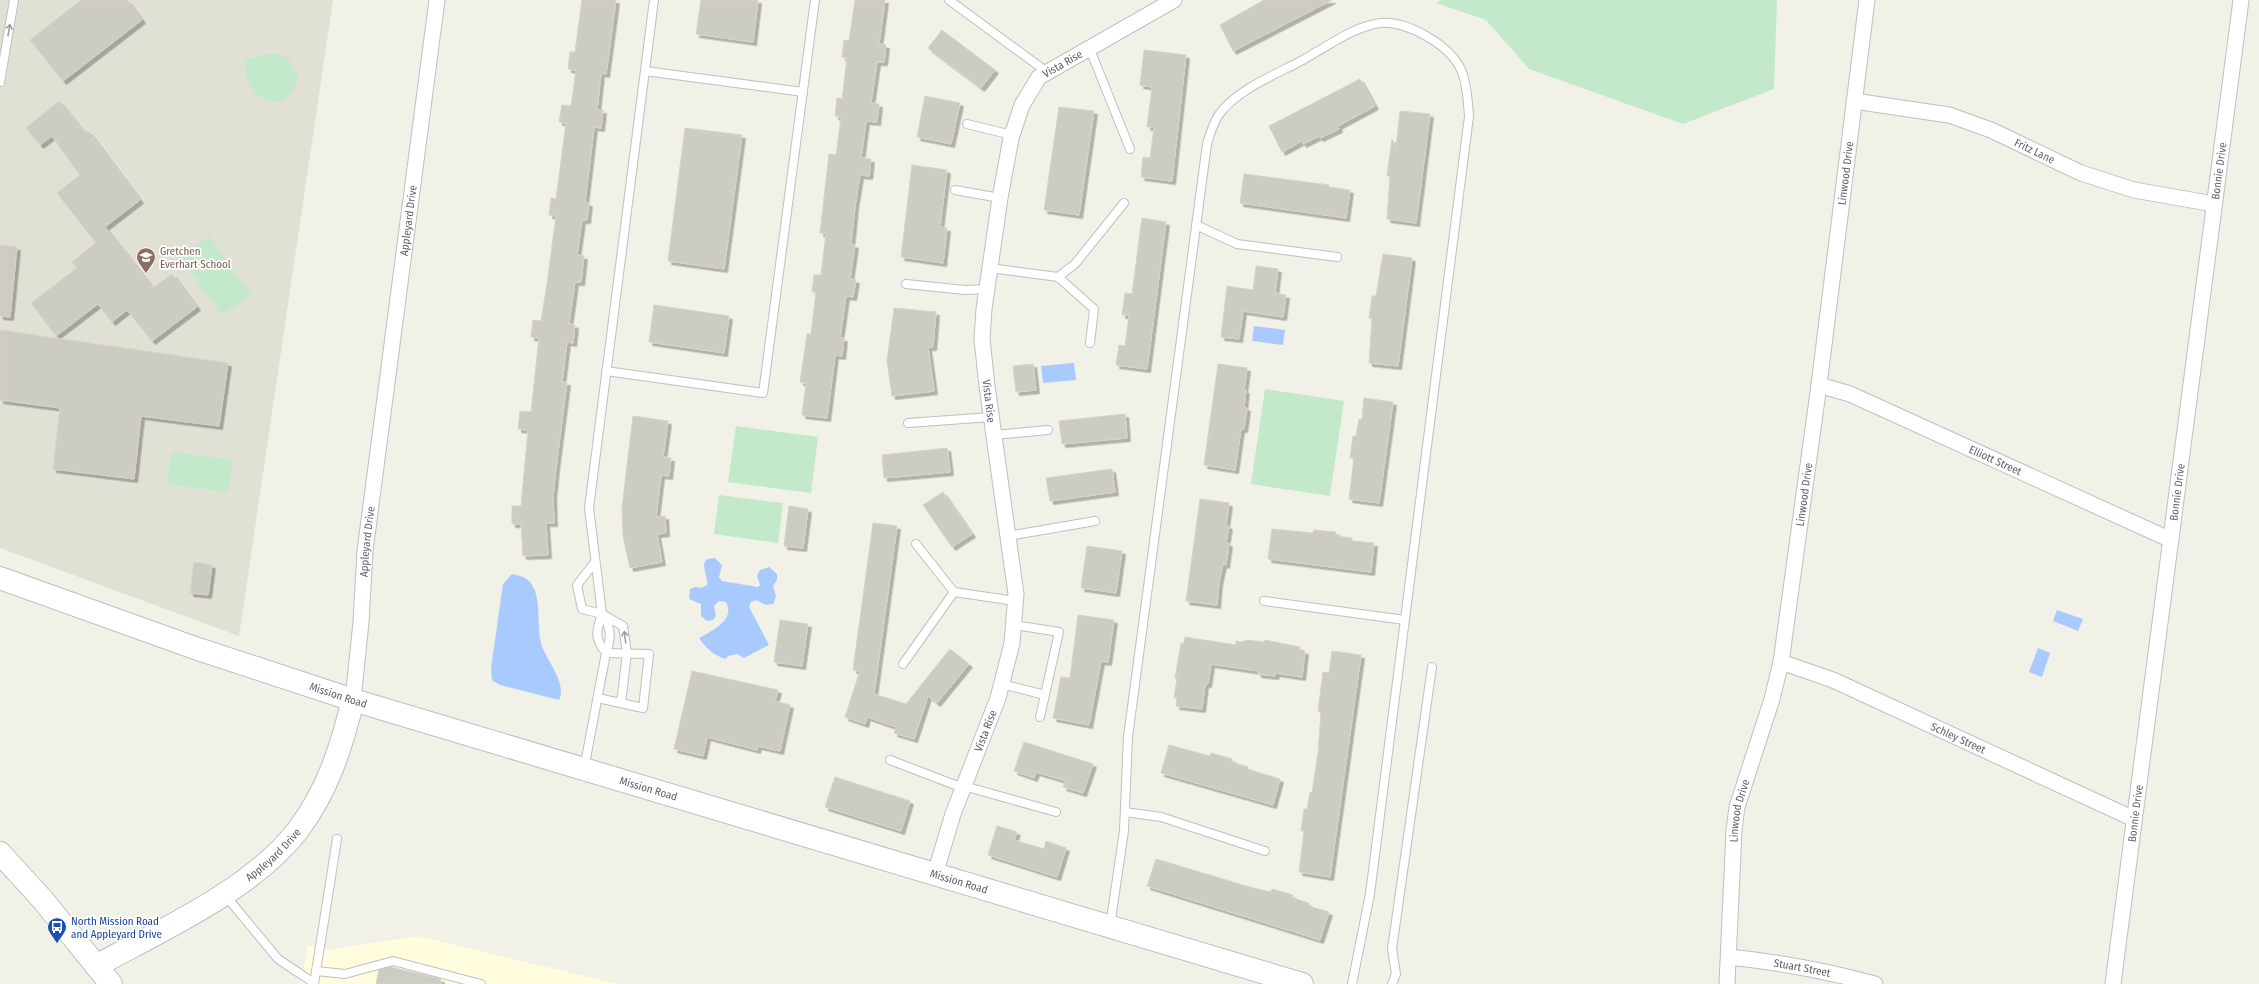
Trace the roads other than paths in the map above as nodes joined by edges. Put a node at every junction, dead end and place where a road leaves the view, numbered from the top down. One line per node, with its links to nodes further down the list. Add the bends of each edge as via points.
1 (14, 0): 12 (lane, one-way to 1)
2 (437, 0): 55 (street, Appleyard Drive, via 365,551)
3 (654, 0): 10 (lane)
4 (815, 0): 13 (lane)
5 (949, 0): 11 (lane)
6 (1174, 0): 9 (street, Vista Rise)
7 (1867, 0): 14 (street, Linwood Drive)
8 (2241, 0): 21 (street, Bonnie Drive)
9 (1089, 47): 11 (street, Vista Rise); 17 (lane)
10 (645, 71): 13 (lane); 29 (lane)
11 (1047, 72): 16 (street, Vista Rise, via 1031,87 1022,104)
12 (0, 82)
13 (803, 92): 29 (lane, via 763,392)
14 (1854, 101): 21 (street, Fritz Lane, via 1949,114 1991,130 2081,173 2134,190); 30 (street, Linwood Drive)
15 (967, 124): 16 (lane)
16 (1012, 135): 19 (street, Vista Rise)
17 (1130, 149)
18 (955, 190): 19 (lane)
19 (1000, 198): 24 (street, Vista Rise)
20 (1124, 203): 25 (lane, via 1075,264)
21 (2214, 204): 37 (street, Bonnie Drive)
22 (1196, 225): 23 (lane, via 1237,244); 45 (lane, via 1207,144 1213,126 1218,115 1228,104 1248,89 1355,31 1380,23 1400,25 1419,32 1455,59 1462,72 1470,116); 62 (lane, via 1128,737)
23 (1337, 257)
24 (990, 268): 25 (lane); 27 (street, Vista Rise)
25 (1058, 277): 28 (lane, via 1094,309)
26 (906, 284): 27 (lane, via 966,290)
27 (987, 289): 31 (street, Vista Rise, via 982,339)
28 (1090, 343)
29 (606, 371): 39 (lane, via 589,508)
30 (1819, 385): 37 (street, Elliott Street, via 1850,394); 49 (street, Linwood Drive)
31 (991, 418): 32 (lane); 34 (street, Vista Rise)
32 (908, 423)
33 (1048, 430): 34 (lane)
34 (994, 435): 36 (street, Vista Rise)
35 (1095, 521): 36 (lane)
36 (1008, 536): 42 (street, Vista Rise)
37 (2171, 540): 63 (street, Bonnie Drive)
38 (916, 544): 41 (lane)
39 (595, 562): 44 (lane); 44 (lane, via 577,585 582,609)
40 (0, 578): 55 (street, Mission Road, via 195,648)
41 (954, 592): 42 (lane); 50 (lane)
42 (1015, 601): 46 (street, Vista Rise)
43 (1264, 601): 45 (lane)
44 (602, 614): 47 (lane, one-way to 44, via 624,626); 48 (lane, via 608,623 611,638); 48 (lane, via 597,629 597,641)
45 (1405, 620): 77 (lane, via 1370,894)
46 (1014, 625): 52 (street, Vista Rise); 53 (lane, via 1059,632)
47 (627, 653): 48 (lane); 56 (lane); 56 (lane, via 649,654 643,708)
48 (606, 654): 54 (lane)
49 (1781, 662): 63 (street, Schley Street, via 1833,680); 70 (street, Linwood Drive, via 1772,699 1737,807)
50 (903, 664)
51 (1432, 667): 78 (lane, via 1392,949 1396,974)
52 (1002, 684): 53 (lane); 60 (street, Vista Rise)
53 (1045, 695): 57 (lane)
54 (598, 698): 56 (lane); 59 (lane)
55 (353, 700): 59 (street, Mission Road); 68 (street, Appleyard Drive, via 341,748 323,790 297,830 270,858)
56 (621, 703)
57 (1040, 717)
58 (890, 760): 60 (lane)
59 (584, 769): 67 (street, Mission Road)
60 (963, 787): 61 (lane); 67 (street, Vista Rise)
61 (1056, 812)
62 (1125, 812): 65 (lane, via 1161,817); 69 (lane)
63 (2134, 819): 81 (street, Bonnie Drive)
64 (338, 839): 71 (lane)
65 (1265, 851)
66 (0, 853): 72 (street, via 42,899)
67 (935, 874): 69 (street, Mission Road)
68 (225, 895): 72 (street, Appleyard Drive); 74 (lane, via 278,959)
69 (1110, 926): 76 (street, Mission Road)
70 (1729, 957): 79 (street, Linwood Drive); 80 (street, Stuart Street, via 1835,973)
71 (316, 971): 74 (lane); 75 (lane, via 345,974 393,961)
72 (97, 975): 73 (street)
73 (112, 984)
74 (314, 984)
75 (481, 984)
76 (1302, 984)
77 (1352, 984)
78 (1392, 984)
79 (1727, 984)
80 (1875, 984)
81 (2113, 984)

